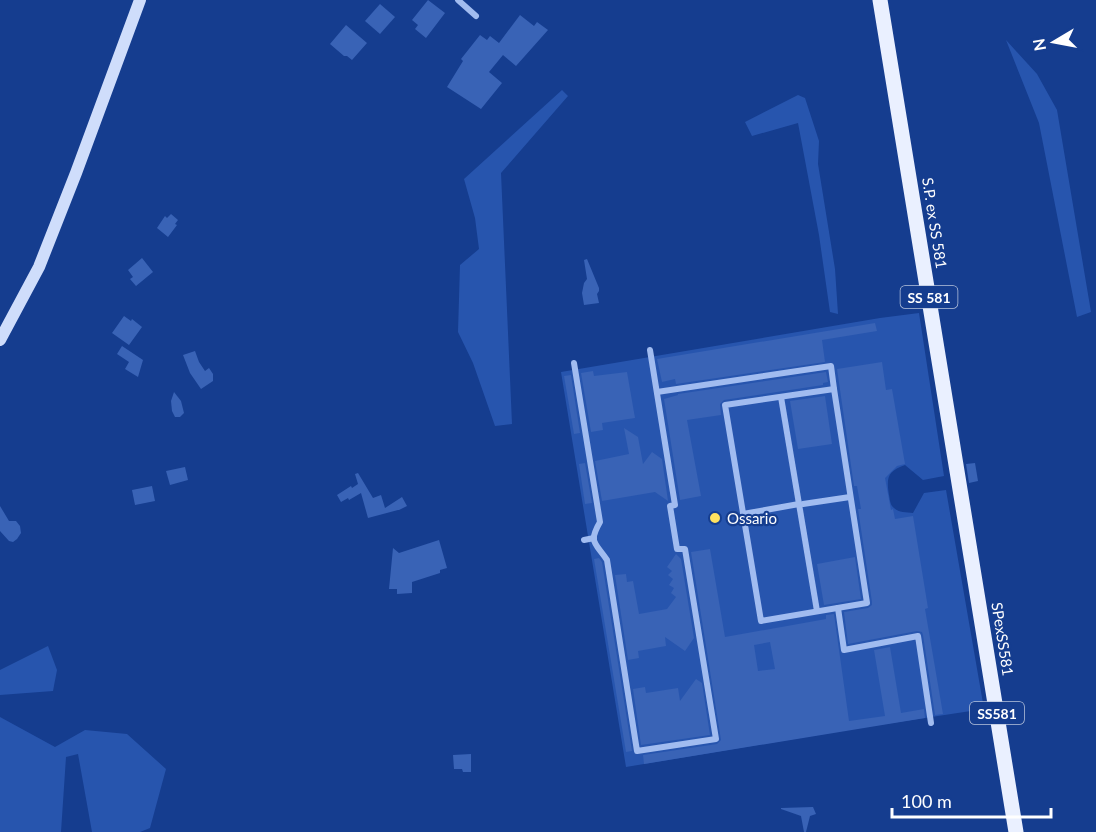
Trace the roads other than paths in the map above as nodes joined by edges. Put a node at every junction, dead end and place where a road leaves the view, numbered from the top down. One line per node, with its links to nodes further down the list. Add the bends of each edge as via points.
1 (140, 0): 5 (street, via 39,267)
2 (458, 0): 4 (street)
3 (880, 0): 16 (main road, S.P. ex SS 581 / SS 581)
4 (476, 16)
5 (0, 340)
6 (650, 350): 9 (street)
7 (574, 363): 14 (street, via 600,522)
8 (834, 389): 9 (street, via 831,366); 10 (street); 11 (street)
9 (657, 392): 14 (street, via 675,505 670,506 677,549 685,549 716,738 637,751 607,560 594,544)
10 (781, 397): 12 (street); 13 (street, via 725,405)
11 (850, 497): 12 (street); 17 (street, via 867,603)
12 (801, 504): 13 (street); 18 (street)
13 (743, 514): 18 (street, via 761,621)
14 (594, 538): 15 (street)
15 (584, 540)
16 (977, 593): 20 (main road, SPexSS581 / SS581)
17 (838, 608): 18 (street); 19 (street, via 844,650 918,636)
18 (817, 611)
19 (931, 723)
20 (1016, 832)

